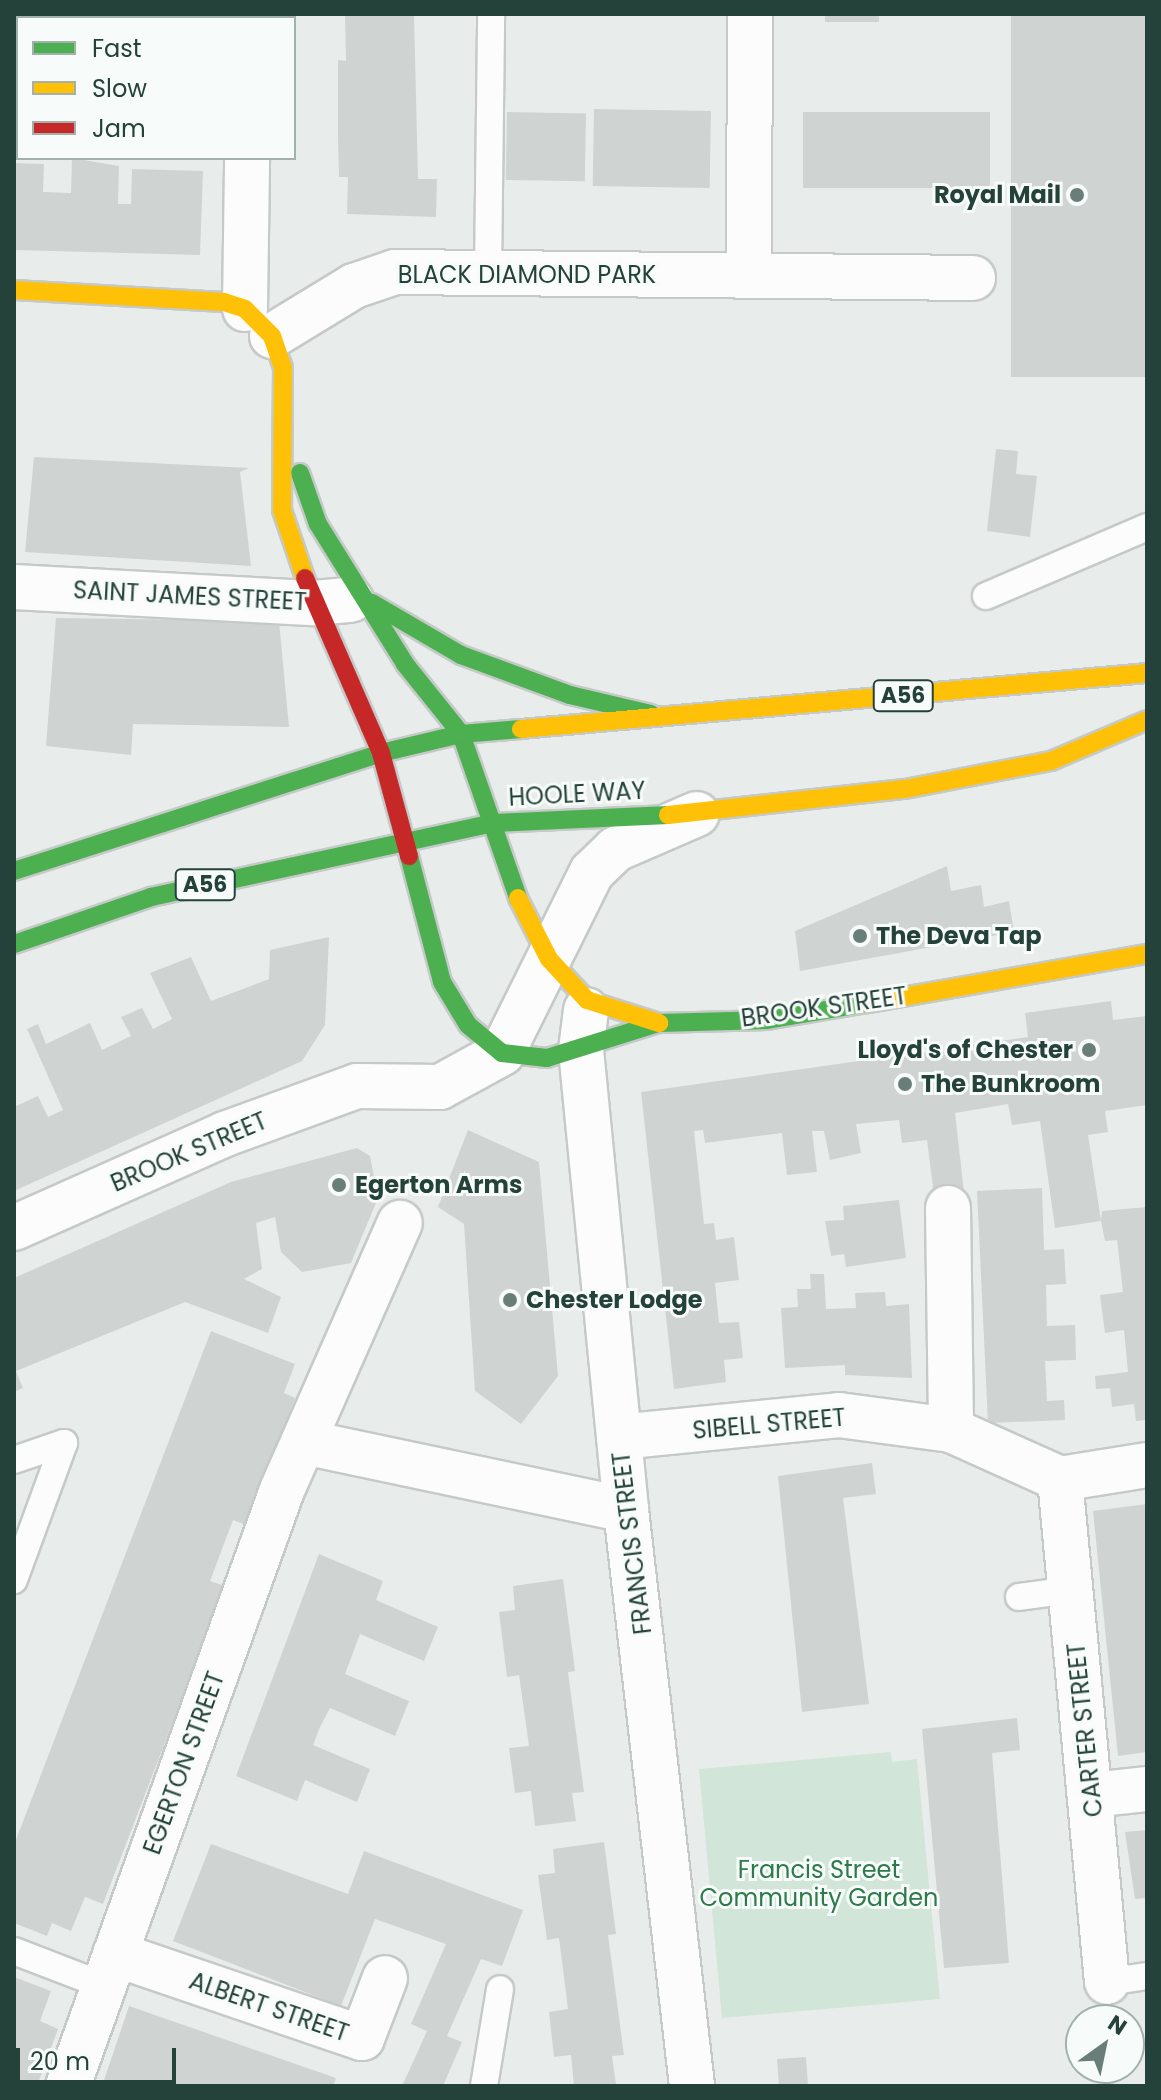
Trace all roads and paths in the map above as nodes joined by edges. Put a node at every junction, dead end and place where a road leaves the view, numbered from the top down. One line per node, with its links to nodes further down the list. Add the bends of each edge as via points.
1 (491, 14): 4 (lane)
2 (750, 14): 5 (street)
3 (247, 160): 8 (street)
4 (488, 272): 5 (street, BLACK DIAMOND PARK); 8 (street, BLACK DIAMOND PARK, via 395,272 340,293)
5 (749, 274): 6 (street, BLACK DIAMOND PARK)
6 (973, 278)
7 (14, 290): 8 (main road)
8 (247, 316): 9 (main road, via 283,368)
9 (285, 428): 13 (main road, via 318,524); 14 (main road, via 282,510)
10 (1147, 527): 12 (lane)
11 (14, 587): 14 (street, SAINT JAMES STREET)
12 (986, 596)
13 (366, 599): 14 (street, SAINT JAMES STREET); 16 (main road, via 461,655 570,695); 18 (main road, via 405,664)
14 (314, 603): 19 (main road)
15 (1147, 673): 16 (main road, A56)
16 (659, 715): 18 (main road, A56)
17 (1147, 720): 20 (main road, HOOLE WAY / A56, via 1051,761 905,789)
18 (461, 734): 19 (main road, A56); 21 (main road)
19 (381, 753): 22 (main road); 23 (main road, A56)
20 (700, 813): 21 (main road, HOOLE WAY / A56); 26 (street, via 616,849 592,872)
21 (494, 823): 22 (main road, HOOLE WAY / A56); 26 (main road, via 521,907)
22 (401, 842): 24 (main road, HOOLE WAY / A56, via 151,897); 30 (main road, via 442,982 468,1025)
23 (14, 871)
24 (14, 944)
25 (1147, 954): 28 (main road, BROOK STREET, via 767,1020)
26 (549, 959): 27 (main road); 30 (street)
27 (587, 1000): 28 (main road); 29 (street, FRANCIS STREET)
28 (659, 1023): 29 (main road, BROOK STREET)
29 (581, 1050): 30 (main road, BROOK STREET, via 547,1058); 35 (street, FRANCIS STREET)
30 (502, 1053): 33 (street, BROOK STREET, via 440,1087 357,1086 225,1134)
31 (948, 1208): 34 (street)
32 (400, 1223): 36 (street, EGERTON STREET)
33 (14, 1228)
34 (951, 1430): 35 (street, SIBELL STREET, via 839,1415); 39 (street, SIBELL STREET)
35 (619, 1437): 40 (street, FRANCIS STREET)
36 (304, 1442): 40 (street); 47 (street, EGERTON STREET)
37 (14, 1460): 41 (lane, via 64,1443)
38 (1147, 1465): 39 (street)
39 (1060, 1479): 42 (street, CARTER STREET)
40 (626, 1510): 53 (street, FRANCIS STREET)
41 (14, 1580)
42 (1071, 1590): 43 (lane); 45 (street, CARTER STREET)
43 (1019, 1597)
44 (1147, 1789): 45 (street)
45 (1092, 1795): 49 (street, CARTER STREET)
46 (14, 1951): 47 (lane)
47 (110, 1970): 48 (street, ALBERT STREET, via 362,2038); 51 (street, EGERTON STREET)
48 (385, 1978)
49 (1127, 1979)
50 (500, 1989): 52 (lane)
51 (68, 2086)
52 (484, 2086)
53 (692, 2086)

